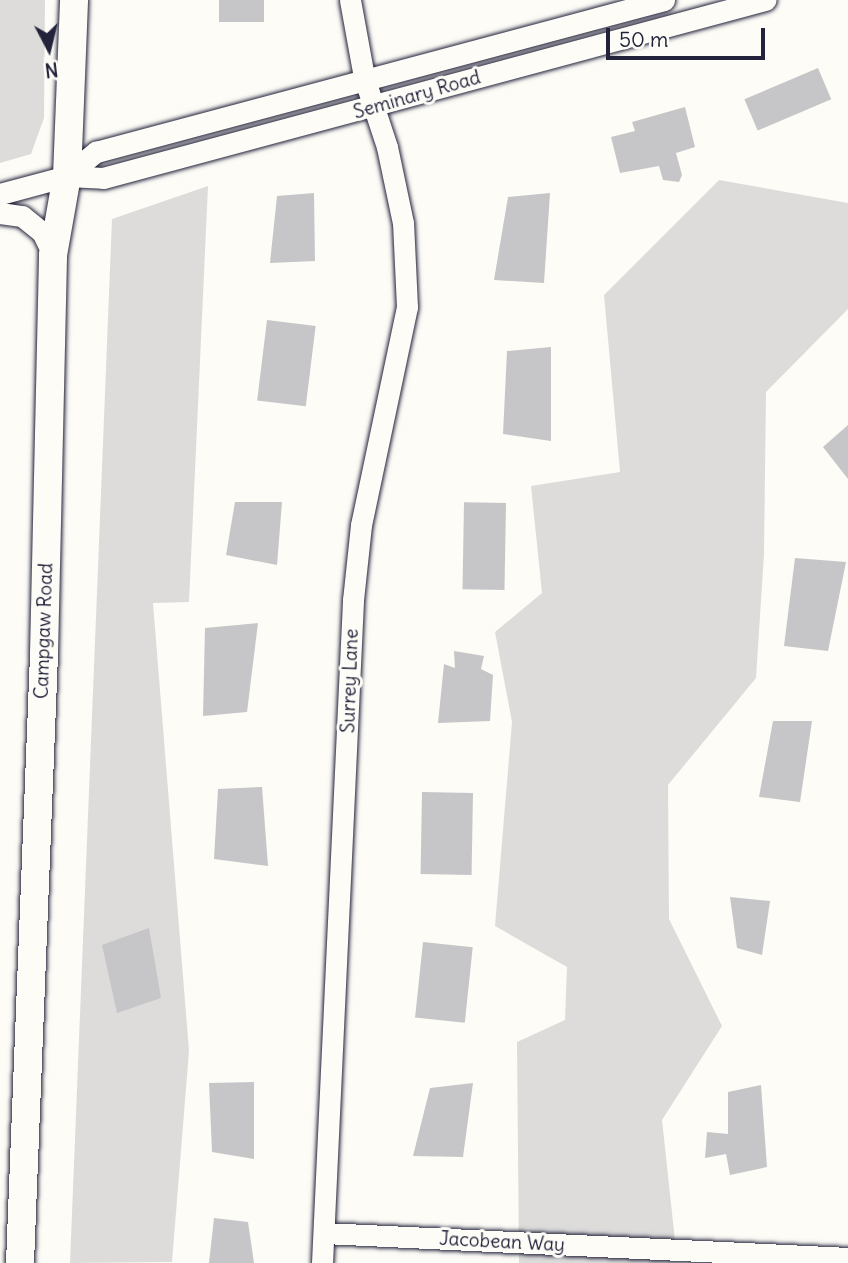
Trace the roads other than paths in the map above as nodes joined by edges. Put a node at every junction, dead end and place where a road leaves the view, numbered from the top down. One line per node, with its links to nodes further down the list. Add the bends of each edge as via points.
1 (74, 0): 7 (main road, Campgaw Road)
2 (350, 0): 5 (street, Surrey Lane)
3 (664, 0): 5 (street, Seminary Road)
4 (765, 0): 6 (street, Seminary Road)
5 (364, 77): 6 (street, Surrey Lane); 7 (street, Seminary Road, via 96,152)
6 (375, 108): 7 (street, Seminary Road, via 103,178); 11 (street, Surrey Lane, via 403,223 407,307 361,525 353,600)
7 (67, 176): 8 (street, Seminary Road); 10 (main road, Campgaw Road)
8 (0, 194)
9 (0, 213): 10 (street, via 22,216 42,232)
10 (53, 256): 13 (main road, Campgaw Road, via 44,654)
11 (324, 1233): 12 (street, Jacobean Way); 14 (street, Surrey Lane)
12 (848, 1258)
13 (20, 1263)
14 (322, 1263)

